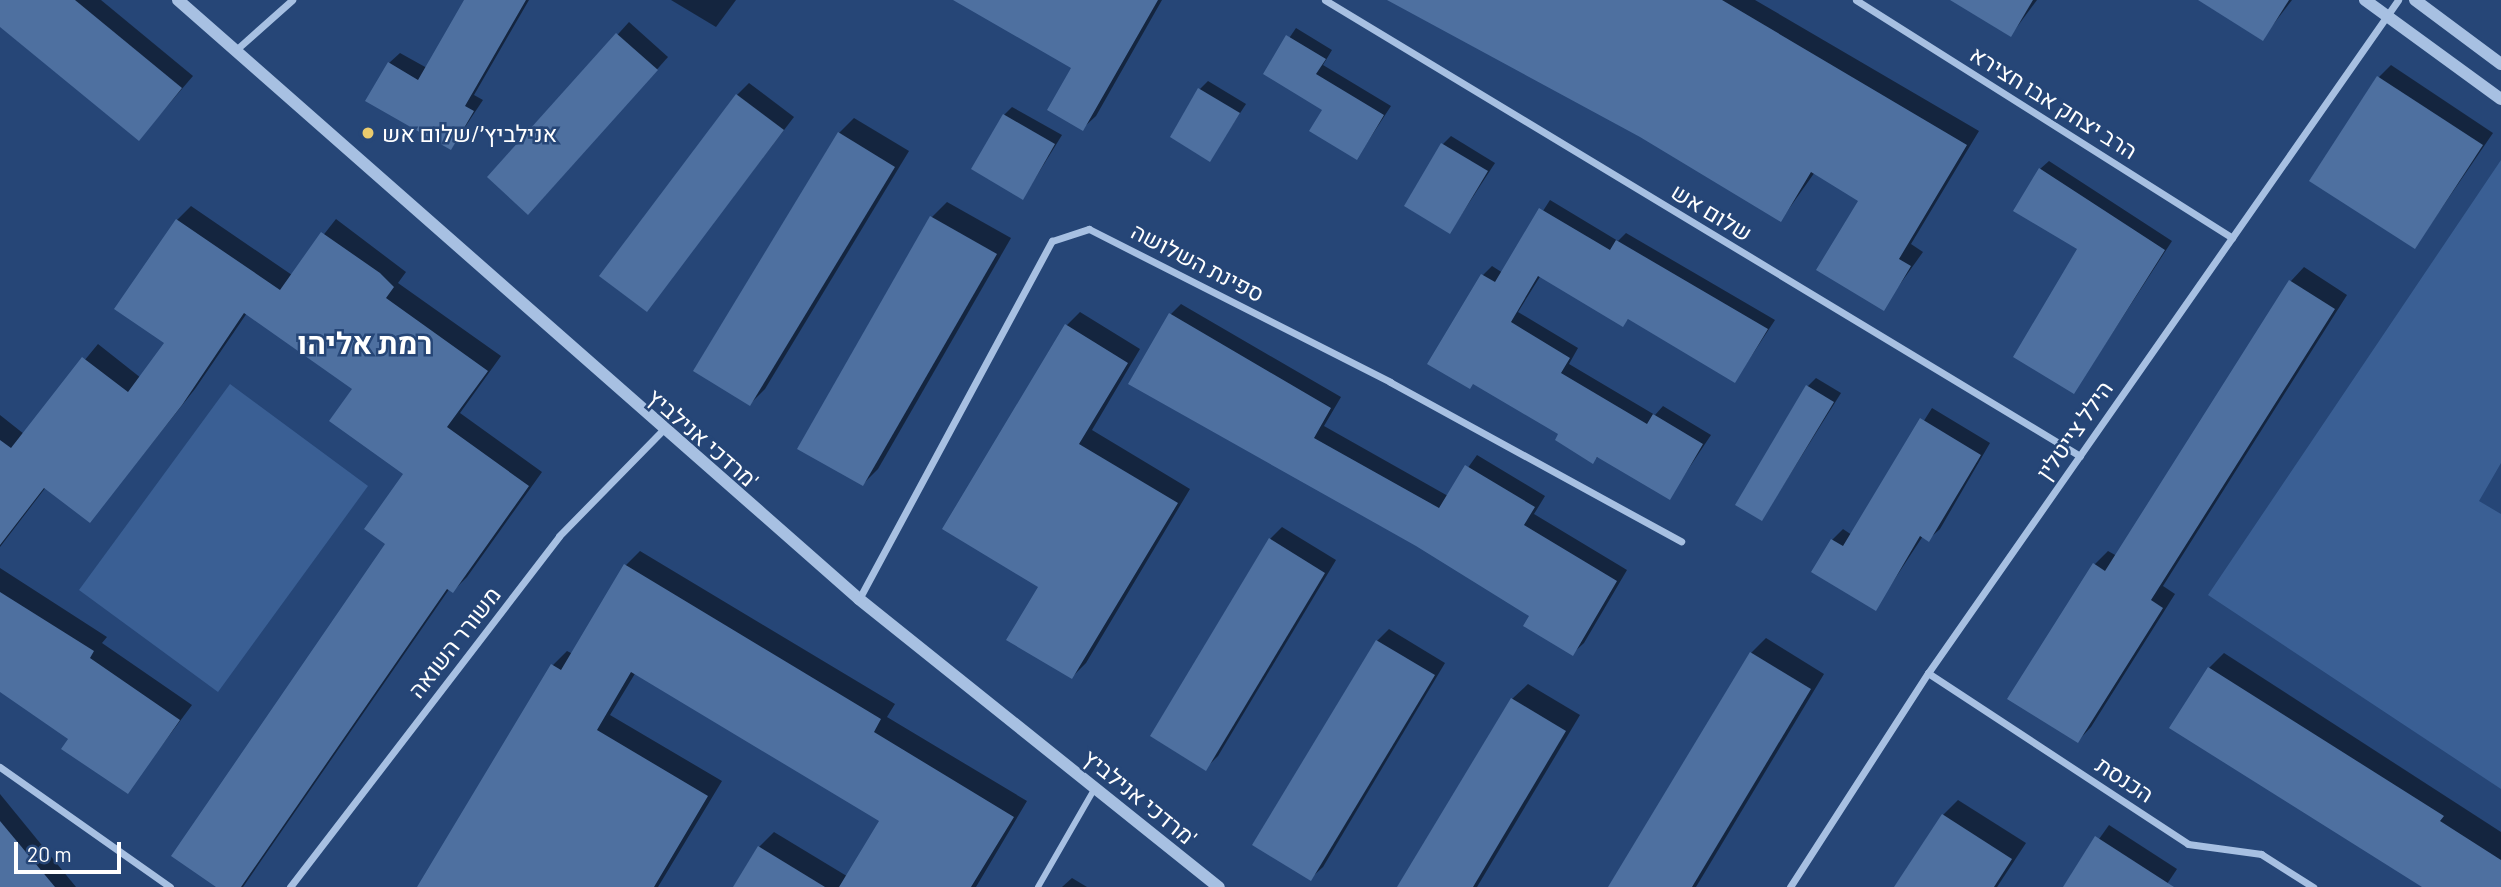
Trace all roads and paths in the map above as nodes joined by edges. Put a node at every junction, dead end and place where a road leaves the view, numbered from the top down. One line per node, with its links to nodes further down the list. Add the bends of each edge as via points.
1 (178, 0): 9 (street, מרדכי אנילביץ')
2 (292, 0): 9 (street)
3 (1325, 0): 14 (street, שלום אש)
4 (1856, 0): 12 (street, הרב יצחק אבו חצירא)
5 (2365, 0): 8 (street)
6 (2399, 0): 8 (street, הילל צייטלין)
7 (2415, 0): 10 (street)
8 (2383, 17): 11 (street); 12 (street, הילל צייטלין)
9 (237, 49): 13 (street, מרדכי אנילביץ')
10 (2501, 64)
11 (2501, 99)
12 (2232, 238): 14 (street, הילל צייטלין)
13 (662, 431): 16 (street, מרדכי אנילביץ'); 21 (street, משורר השואה, via 559,536)
14 (2080, 456): 17 (street, הילל צייטלין)
15 (1681, 541): 16 (street, ספינת השלושה, via 1390,382 1089,229 1052,241)
16 (859, 599): 19 (street, מרדכי אנילביץ')
17 (1928, 673): 24 (street, הילל צייטלין); 25 (street, הכנסת, via 2188,844 2261,854)
18 (0, 767): 20 (street)
19 (1095, 788): 22 (street); 23 (street, מרדכי אנילביץ')
20 (170, 887)
21 (289, 887)
22 (1038, 887)
23 (1219, 887)
24 (1790, 887)
25 (2313, 887)

